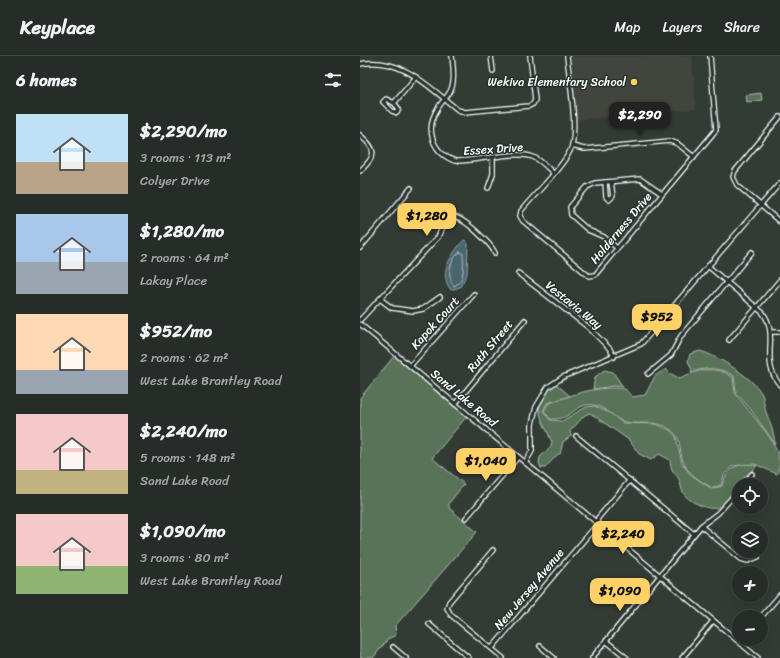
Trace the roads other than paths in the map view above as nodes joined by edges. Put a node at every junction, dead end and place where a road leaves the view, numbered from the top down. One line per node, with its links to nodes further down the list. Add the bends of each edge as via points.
1 (452, 56): 9 (street, Essex Drive, via 453,83)
2 (491, 56): 7 (street)
3 (530, 56): 9 (street, via 535,100 531,105 465,112)
4 (567, 56): 13 (street, Holderness Drive, via 574,134)
5 (710, 56): 14 (street, Holderness Drive, via 716,130)
6 (360, 64): 8 (street, via 389,62 404,68)
7 (493, 71)
8 (416, 77): 9 (street); 10 (street)
9 (444, 99): 15 (street, Essex Drive, via 431,123 431,137 438,149 455,161)
10 (394, 103): 10 (street, via 399,109 395,113 383,102 386,99)
11 (780, 117): 24 (street, via 733,178 737,185)
12 (360, 135): 16 (street, via 374,150 372,157)
13 (572, 146): 14 (street, via 584,149 670,141); 17 (street, Holderness Drive)
14 (694, 157): 23 (street, Holderness Drive)
15 (493, 158): 17 (street, Essex Drive, via 530,156); 22 (street, via 493,174)
16 (360, 171)
17 (554, 173): 27 (street, Holderness Drive, via 521,211 523,222 590,276)
18 (605, 182): 19 (street); 19 (street, via 606,197 609,200 613,196); 27 (street, via 589,185 569,211 588,230 604,237)
19 (611, 182): 23 (street, via 640,180)
20 (780, 182): 24 (street)
21 (411, 188): 26 (street)
22 (488, 188)
23 (662, 194): 27 (street, Holderness Drive)
24 (761, 204): 25 (street); 30 (street)
25 (780, 222)
26 (360, 248)
27 (617, 248)
28 (752, 252): 33 (street)
29 (495, 254): 36 (street, via 492,246 472,228 460,219 452,217 443,226 438,237)
30 (708, 266): 33 (street); 44 (street, via 641,344)
31 (518, 273): 44 (street, Vestavia Way, via 588,327 606,344)
32 (780, 280): 37 (street)
33 (726, 282): 37 (street); 46 (street, via 681,336 671,355)
34 (474, 294): 45 (street, Kapok Court)
35 (440, 297): 36 (street, via 424,309 413,311 392,308)
36 (380, 299): 38 (street)
37 (757, 308): 41 (street, via 767,318); 43 (street)
38 (360, 320)
39 (525, 320): 48 (street, Ruth Street)
40 (360, 324): 45 (street, Sand Lake Road)
41 (773, 332): 42 (street); 47 (street, via 770,367)
42 (780, 332)
43 (729, 340)
44 (614, 357): 51 (street, via 563,377 544,392 535,412 532,451)
45 (410, 366): 48 (street, Sand Lake Road)
46 (648, 374)
47 (780, 385)
48 (455, 404): 50 (street, Sand Lake Road)
49 (576, 436): 54 (street)
50 (518, 457): 51 (street, Sand Lake Road); 56 (street)
51 (526, 463): 57 (street, Sand Lake Road)
52 (752, 474): 53 (street)
53 (749, 478)
54 (630, 480): 57 (street, New Jersey Avenue, via 598,518); 59 (street)
55 (732, 498): 58 (street)
56 (466, 518)
57 (597, 523): 64 (street, Sand Lake Road); 74 (street, New Jersey Avenue)
58 (701, 526): 59 (street); 61 (street)
59 (694, 534): 64 (street)
60 (493, 550): 74 (street, via 449,602 447,608 451,615)
61 (732, 552)
62 (739, 558): 63 (street, via 748,561)
63 (756, 558)
64 (659, 576): 67 (street, Sand Lake Road); 70 (street)
65 (780, 596): 66 (street)
66 (767, 610)
67 (713, 621): 69 (street, Sand Lake Road); 81 (street)
68 (429, 624): 76 (street)
69 (732, 635)
70 (606, 641): 79 (street); 80 (street)
71 (540, 646): 78 (street)
72 (746, 646): 82 (street, Sand Lake Road)
73 (393, 647): 75 (street)
74 (492, 648): 77 (street)
75 (406, 658)
76 (469, 658)
77 (503, 658)
78 (554, 658)
79 (592, 658)
80 (627, 658)
81 (682, 658)
82 (758, 658)

